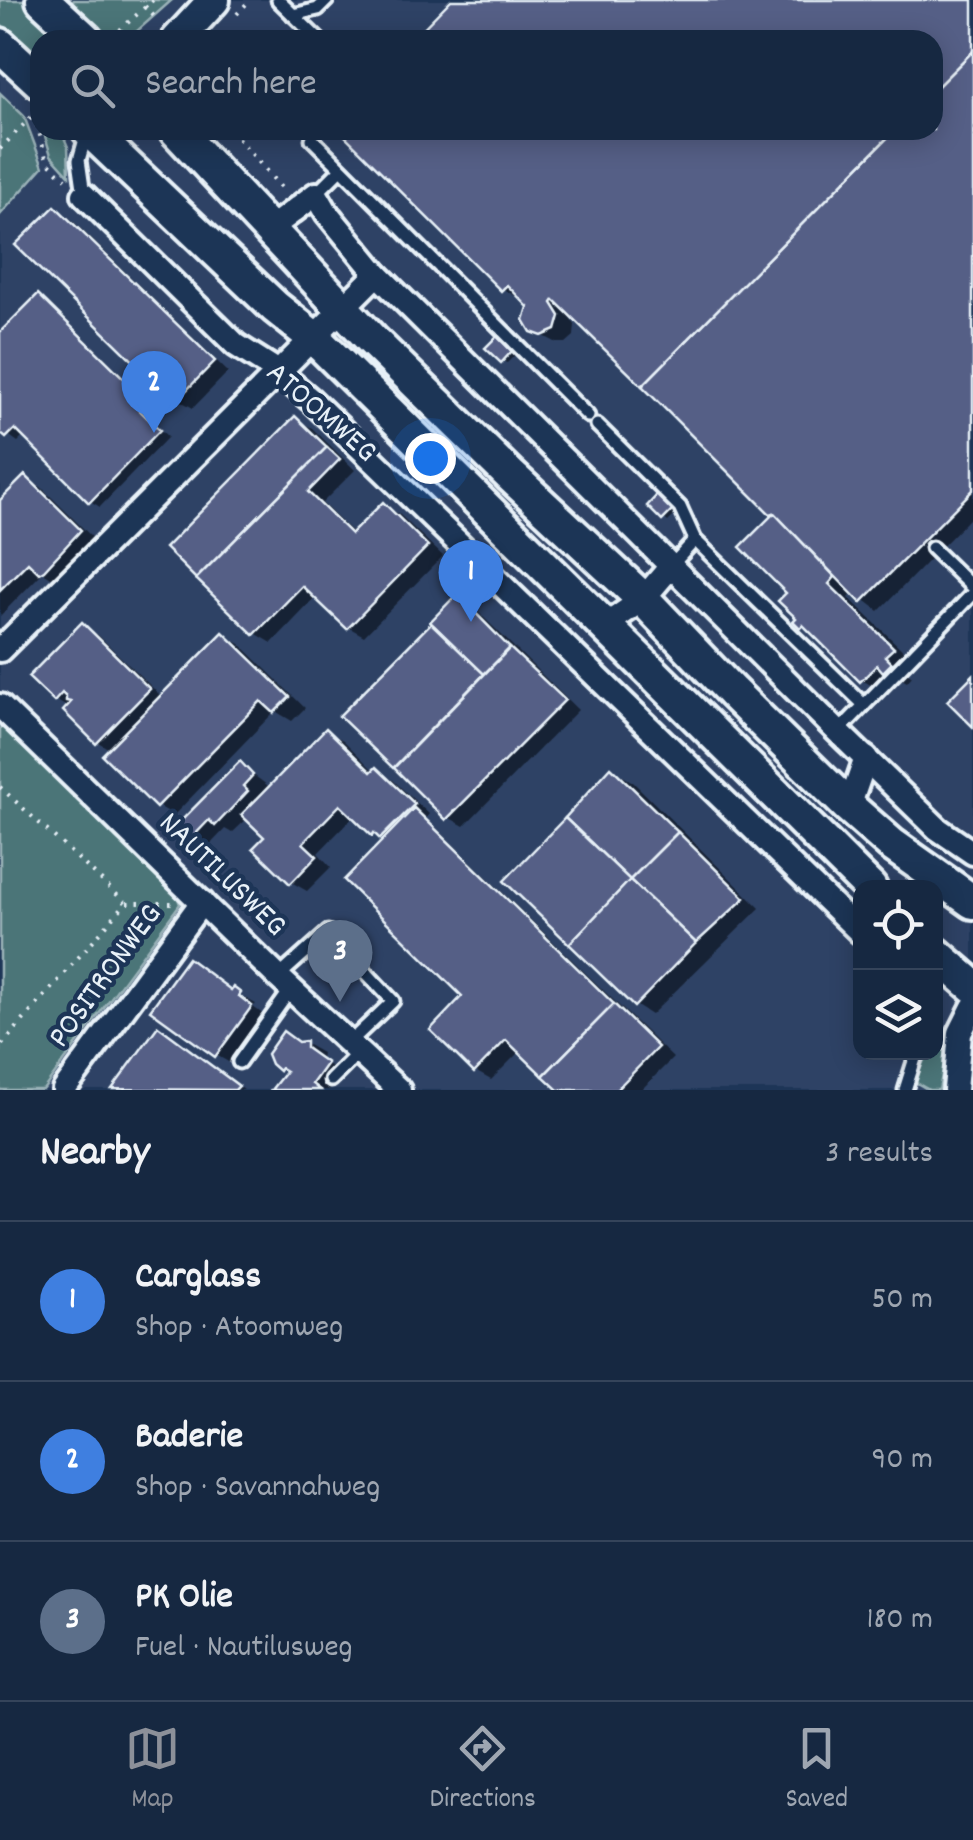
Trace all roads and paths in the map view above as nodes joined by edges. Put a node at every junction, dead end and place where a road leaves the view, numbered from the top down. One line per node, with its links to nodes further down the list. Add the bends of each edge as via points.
1 (43, 0): 7 (main road)
2 (153, 0): 8 (path)
3 (214, 0): 9 (street)
4 (278, 0): 6 (lane)
5 (327, 0): 6 (lane, via 318,10)
6 (293, 15): 10 (lane)
7 (75, 30)
8 (120, 30)
9 (187, 30)
10 (308, 30)
11 (0, 45): 12 (main road)
12 (30, 88)
13 (30, 108): 19 (path)
14 (44, 140): 22 (path, via 47,161)
15 (85, 140): 22 (lane, ATOOMWEG, via 79,160)
16 (99, 140): 26 (main road, ATOOMWEG)
17 (186, 140): 23 (main road)
18 (313, 140): 20 (lane)
19 (0, 149)
20 (342, 169): 21 (lane); 28 (lane, via 680,507)
21 (316, 194): 23 (street); 24 (street)
22 (84, 195): 27 (street, ATOOMWEG, via 236,345)
23 (270, 228): 25 (main road)
24 (377, 274): 25 (street); 30 (street)
25 (343, 310): 26 (street); 32 (main road)
26 (314, 338): 27 (street); 33 (main road, ATOOMWEG)
27 (276, 371): 34 (street); 44 (street, ATOOMWEG)
28 (695, 540): 30 (lane); 35 (lane)
29 (932, 548): 31 (lane)
30 (672, 566): 32 (street); 37 (street)
31 (973, 590): 35 (lane)
32 (644, 598): 33 (street); 40 (main road)
33 (606, 625): 42 (main road, ATOOMWEG)
34 (0, 650)
35 (864, 705): 37 (lane)
36 (0, 706): 45 (street, NAUTILUSWEG)
37 (838, 732): 38 (street)
38 (866, 758): 40 (street); 41 (street, via 938,829)
39 (0, 787): 47 (path)
40 (849, 807): 46 (main road)
41 (973, 853)
42 (842, 860): 43 (main road, ATOOMWEG); 44 (lane)
43 (862, 880)
44 (819, 889): 48 (street, ATOOMWEG)
45 (202, 902): 47 (path); 50 (street, NAUTILUSWEG); 60 (street, POSITRONWEG)
46 (973, 902)
47 (126, 903): 53 (path)
48 (853, 925)
49 (943, 960): 51 (main road)
50 (285, 983): 54 (street, NAUTILUSWEG); 54 (lane, via 328,932 393,1001); 56 (lane)
51 (973, 986)
52 (973, 1008): 62 (street, via 960,1033)
53 (0, 1047)
54 (354, 1048): 58 (lane); 59 (street, NAUTILUSWEG)
55 (914, 1060): 61 (lane)
56 (238, 1062)
57 (973, 1072): 62 (street)
58 (331, 1080)
59 (385, 1085)
60 (64, 1090)
61 (905, 1090)
62 (958, 1090)

